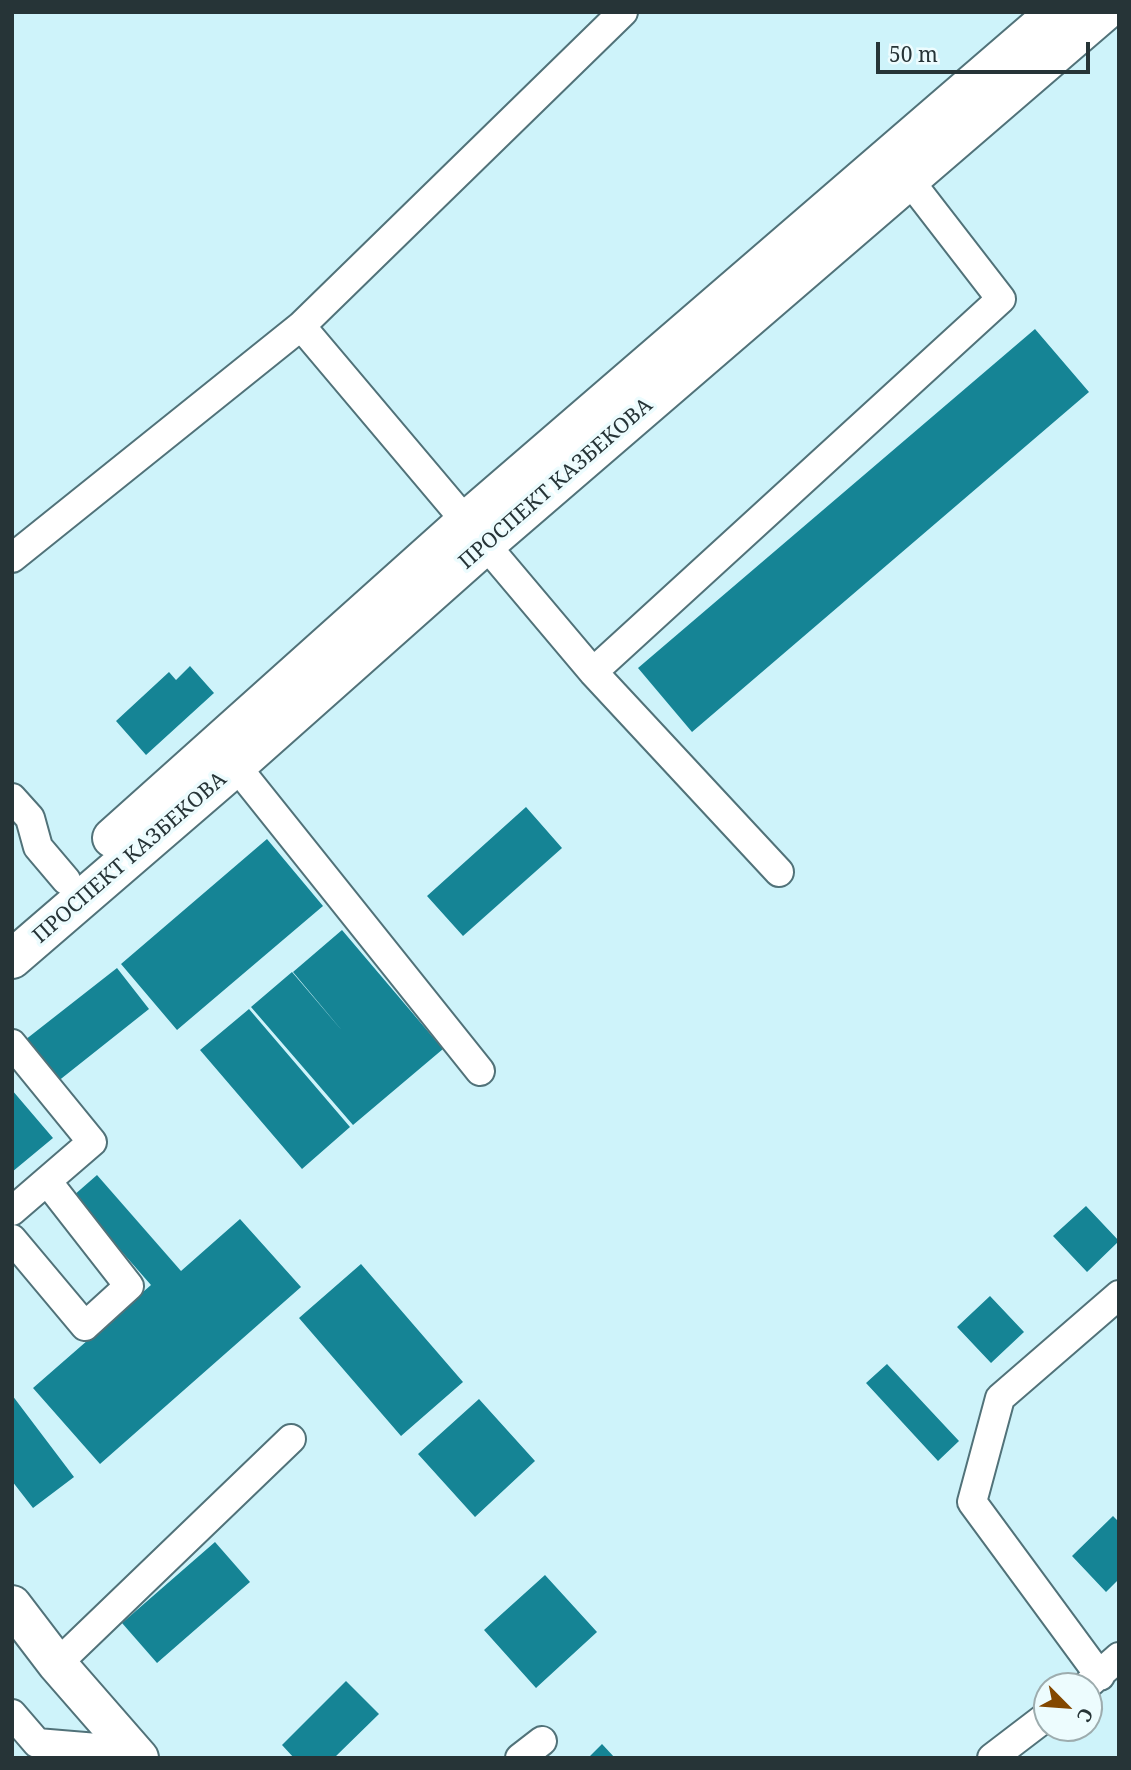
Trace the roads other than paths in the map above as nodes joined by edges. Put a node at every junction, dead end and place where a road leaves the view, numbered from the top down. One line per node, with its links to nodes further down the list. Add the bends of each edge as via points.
1 (623, 12): 5 (lane)
2 (1056, 12): 6 (highway, ПРОСПЕКТ КАЗБЕКОВА)
3 (1104, 12): 4 (highway, ПРОСПЕКТ КАЗБЕКОВА)
4 (909, 180): 6 (highway, ПРОСПЕКТ КАЗБЕКОВА); 8 (lane, via 1000,299)
5 (301, 326): 6 (lane); 7 (lane)
6 (475, 533): 8 (lane); 9 (highway, ПРОСПЕКТ КАЗБЕКОВА); 13 (highway, ПРОСПЕКТ КАЗБЕКОВА)
7 (12, 558)
8 (593, 672): 12 (lane)
9 (236, 766): 15 (highway, ПРОСПЕКТ КАЗБЕКОВА); 17 (lane)
10 (12, 798): 11 (lane, via 30,818)
11 (25, 843): 13 (lane)
12 (779, 872)
13 (66, 880): 14 (highway, ПРОСПЕКТ КАЗБЕКОВА)
14 (12, 928)
15 (12, 960)
16 (12, 1044): 18 (lane, via 92,1142)
17 (480, 1071)
18 (47, 1181): 19 (lane); 20 (lane, via 129,1286 85,1326)
19 (12, 1211)
20 (12, 1238)
21 (1119, 1295): 26 (lane, via 1000,1398 972,1503)
22 (292, 1439): 25 (lane)
23 (12, 1605): 25 (highway)
24 (12, 1628): 30 (highway)
25 (57, 1664): 30 (highway)
26 (1101, 1672)
27 (12, 1714): 30 (lane, via 37,1743)
28 (1033, 1727): 32 (lane)
29 (542, 1741): 31 (lane)
30 (134, 1754)
31 (520, 1758)
32 (992, 1758)

